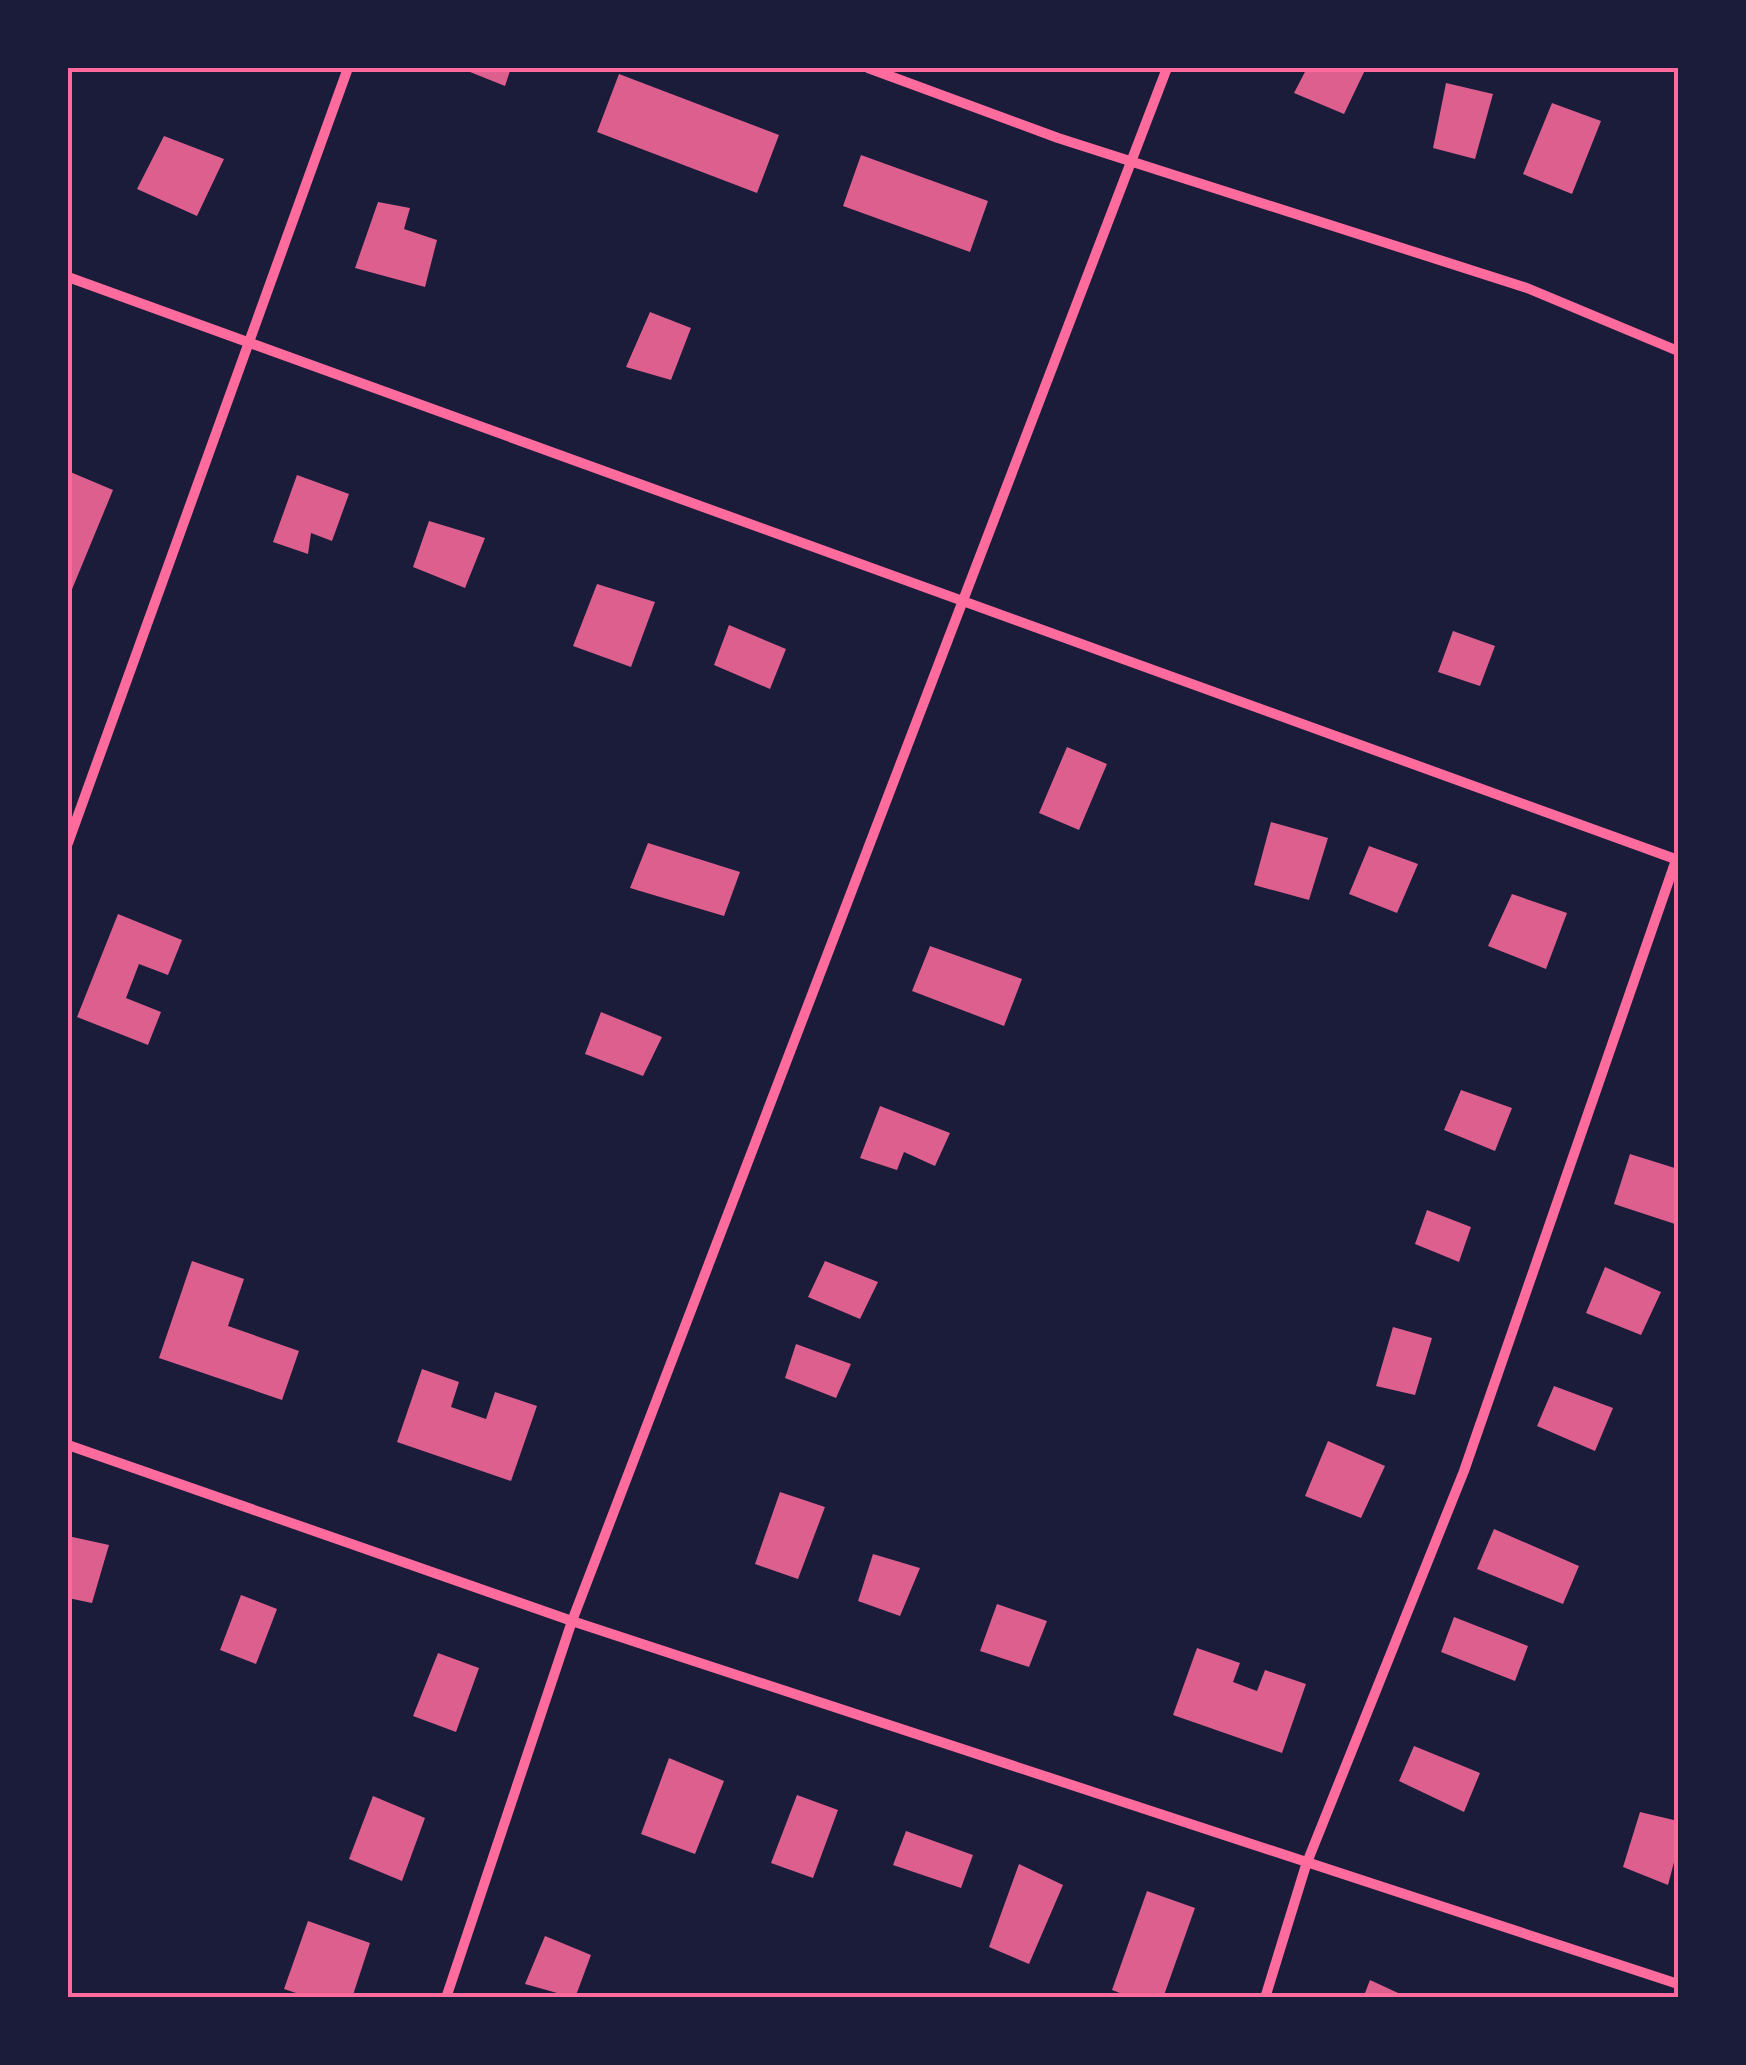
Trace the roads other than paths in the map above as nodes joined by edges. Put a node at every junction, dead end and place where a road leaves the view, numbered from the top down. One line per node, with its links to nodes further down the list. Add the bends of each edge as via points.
1 (348, 68): 6 (street)
2 (868, 68): 4 (street)
3 (1167, 68): 4 (street)
4 (1132, 162): 7 (street, via 1527,288); 8 (street)
5 (68, 277): 6 (street)
6 (247, 340): 8 (street); 9 (street)
7 (1678, 350)
8 (960, 598): 10 (street); 12 (street)
9 (68, 838)
10 (1677, 860): 13 (street, via 1464,1471)
11 (68, 1446): 12 (street)
12 (572, 1621): 13 (street); 15 (street)
13 (1306, 1864): 14 (street); 16 (street)
14 (1678, 1984)
15 (446, 1998)
16 (1265, 1998)

